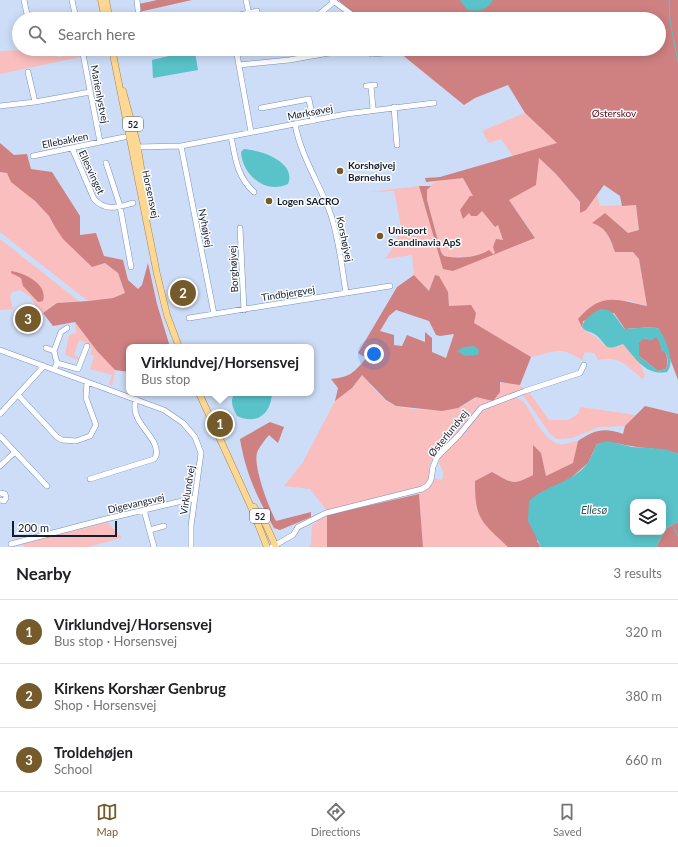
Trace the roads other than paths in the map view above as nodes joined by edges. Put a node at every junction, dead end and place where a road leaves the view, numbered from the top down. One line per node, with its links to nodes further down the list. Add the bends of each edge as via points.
1 (24, 0): 9 (street)
2 (72, 0): 10 (street)
3 (101, 0): 11 (main road)
4 (106, 0): 12 (main road)
5 (137, 0): 8 (street)
6 (246, 0): 13 (street)
7 (333, 1): 14 (street); 15 (street)
8 (138, 10)
9 (27, 12)
10 (75, 12)
11 (104, 12)
12 (108, 12)
13 (249, 12)
14 (321, 12)
15 (348, 12)
16 (83, 56): 24 (street, Marienlystvej)
17 (114, 56): 31 (main road, Horsensvej / 52)
18 (115, 56): 40 (main road, Horsensvej / 52)
19 (237, 56): 21 (street)
20 (312, 56): 21 (street)
21 (239, 65): 34 (street)
22 (28, 72): 25 (street)
23 (371, 86): 30 (street)
24 (90, 92): 25 (street); 37 (street, Marienlystvej)
25 (35, 102): 27 (street)
26 (434, 103): 28 (street, Mørksøvej)
27 (0, 106)
28 (394, 107): 30 (street, Mørksøvej); 38 (street)
29 (261, 108): 32 (street, via 308,99)
30 (373, 109): 32 (street, Mørksøvej)
31 (125, 116): 36 (main road, 52); 40 (main road, 52, via 132,138); 44 (main road, Horsensvej / 52)
32 (312, 120): 33 (street, Mørksøvej)
33 (295, 124): 34 (street, Mørksøvej); 51 (street, Korshøjvej, via 302,153 334,225)
34 (251, 132): 35 (street, Mørksøvej)
35 (231, 136): 39 (street, Mørksøvej); 45 (street, via 238,169 243,181)
36 (124, 137): 37 (street, Ellebakken)
37 (100, 142): 41 (street, Ellebakken)
38 (397, 145)
39 (181, 146): 40 (street, Mørksøvej); 53 (street, Nyhøjvej)
40 (138, 147): 44 (main road, 52); 56 (main road, Horsensvej / 52, via 154,242)
41 (72, 148): 42 (street, Ellebakken); 47 (street, Ellesvinget, via 94,199 104,207)
42 (33, 156)
43 (106, 163): 47 (street, Ellesvinget)
44 (137, 175): 56 (main road, Horsensvej / 52, via 157,274)
45 (254, 192)
46 (133, 203): 47 (street, Ellesvinget)
47 (120, 206): 49 (street, Ellesvinget)
48 (240, 228): 52 (street, Borghøjvej)
49 (131, 267)
50 (390, 286): 51 (street, Tindbjergvej)
51 (346, 293): 52 (street, Tindbjergvej)
52 (244, 310): 53 (street, Tindbjergvej)
53 (214, 314): 54 (street, Tindbjergvej)
54 (189, 318)
55 (67, 328): 60 (street, via 61,332)
56 (178, 344)
57 (87, 346): 61 (street, via 78,369)
58 (46, 348): 60 (street)
59 (0, 350): 63 (street)
60 (54, 351): 61 (street)
61 (57, 363): 64 (street)
62 (584, 365): 86 (street, Østerlundvej, via 580,373 481,408 437,457 431,480 422,489 326,513 298,527 293,535)
63 (44, 366): 64 (street); 66 (street)
64 (54, 370): 65 (street)
65 (87, 382): 66 (street, via 86,398 96,425 90,436 76,441 57,437); 67 (street)
66 (18, 395): 71 (street)
67 (126, 396)
68 (127, 396): 70 (street)
69 (200, 396): 77 (main road, 52)
70 (136, 399): 75 (street, via 135,414 156,449 156,456 154,459); 79 (street, Virklundvej, via 174,415 195,437 201,453)
71 (0, 414)
72 (0, 436): 73 (street)
73 (15, 452): 74 (street); 76 (street)
74 (0, 466)
75 (90, 479)
76 (47, 486)
77 (242, 486): 82 (main road, 52); 86 (main road, 52, via 266,525)
78 (0, 493): 80 (street, via 5,494 6,498 4,501)
79 (195, 498): 81 (street, Digevangsvej); 88 (street, Virklundvej)
80 (0, 500)
81 (144, 510): 84 (street); 85 (street, Digevangsvej)
82 (254, 514): 86 (main road); 89 (main road, 52)
83 (164, 526): 84 (street)
84 (150, 530): 87 (street)
85 (11, 544)
86 (274, 546)
87 (154, 547)
88 (191, 547)
89 (267, 547)

